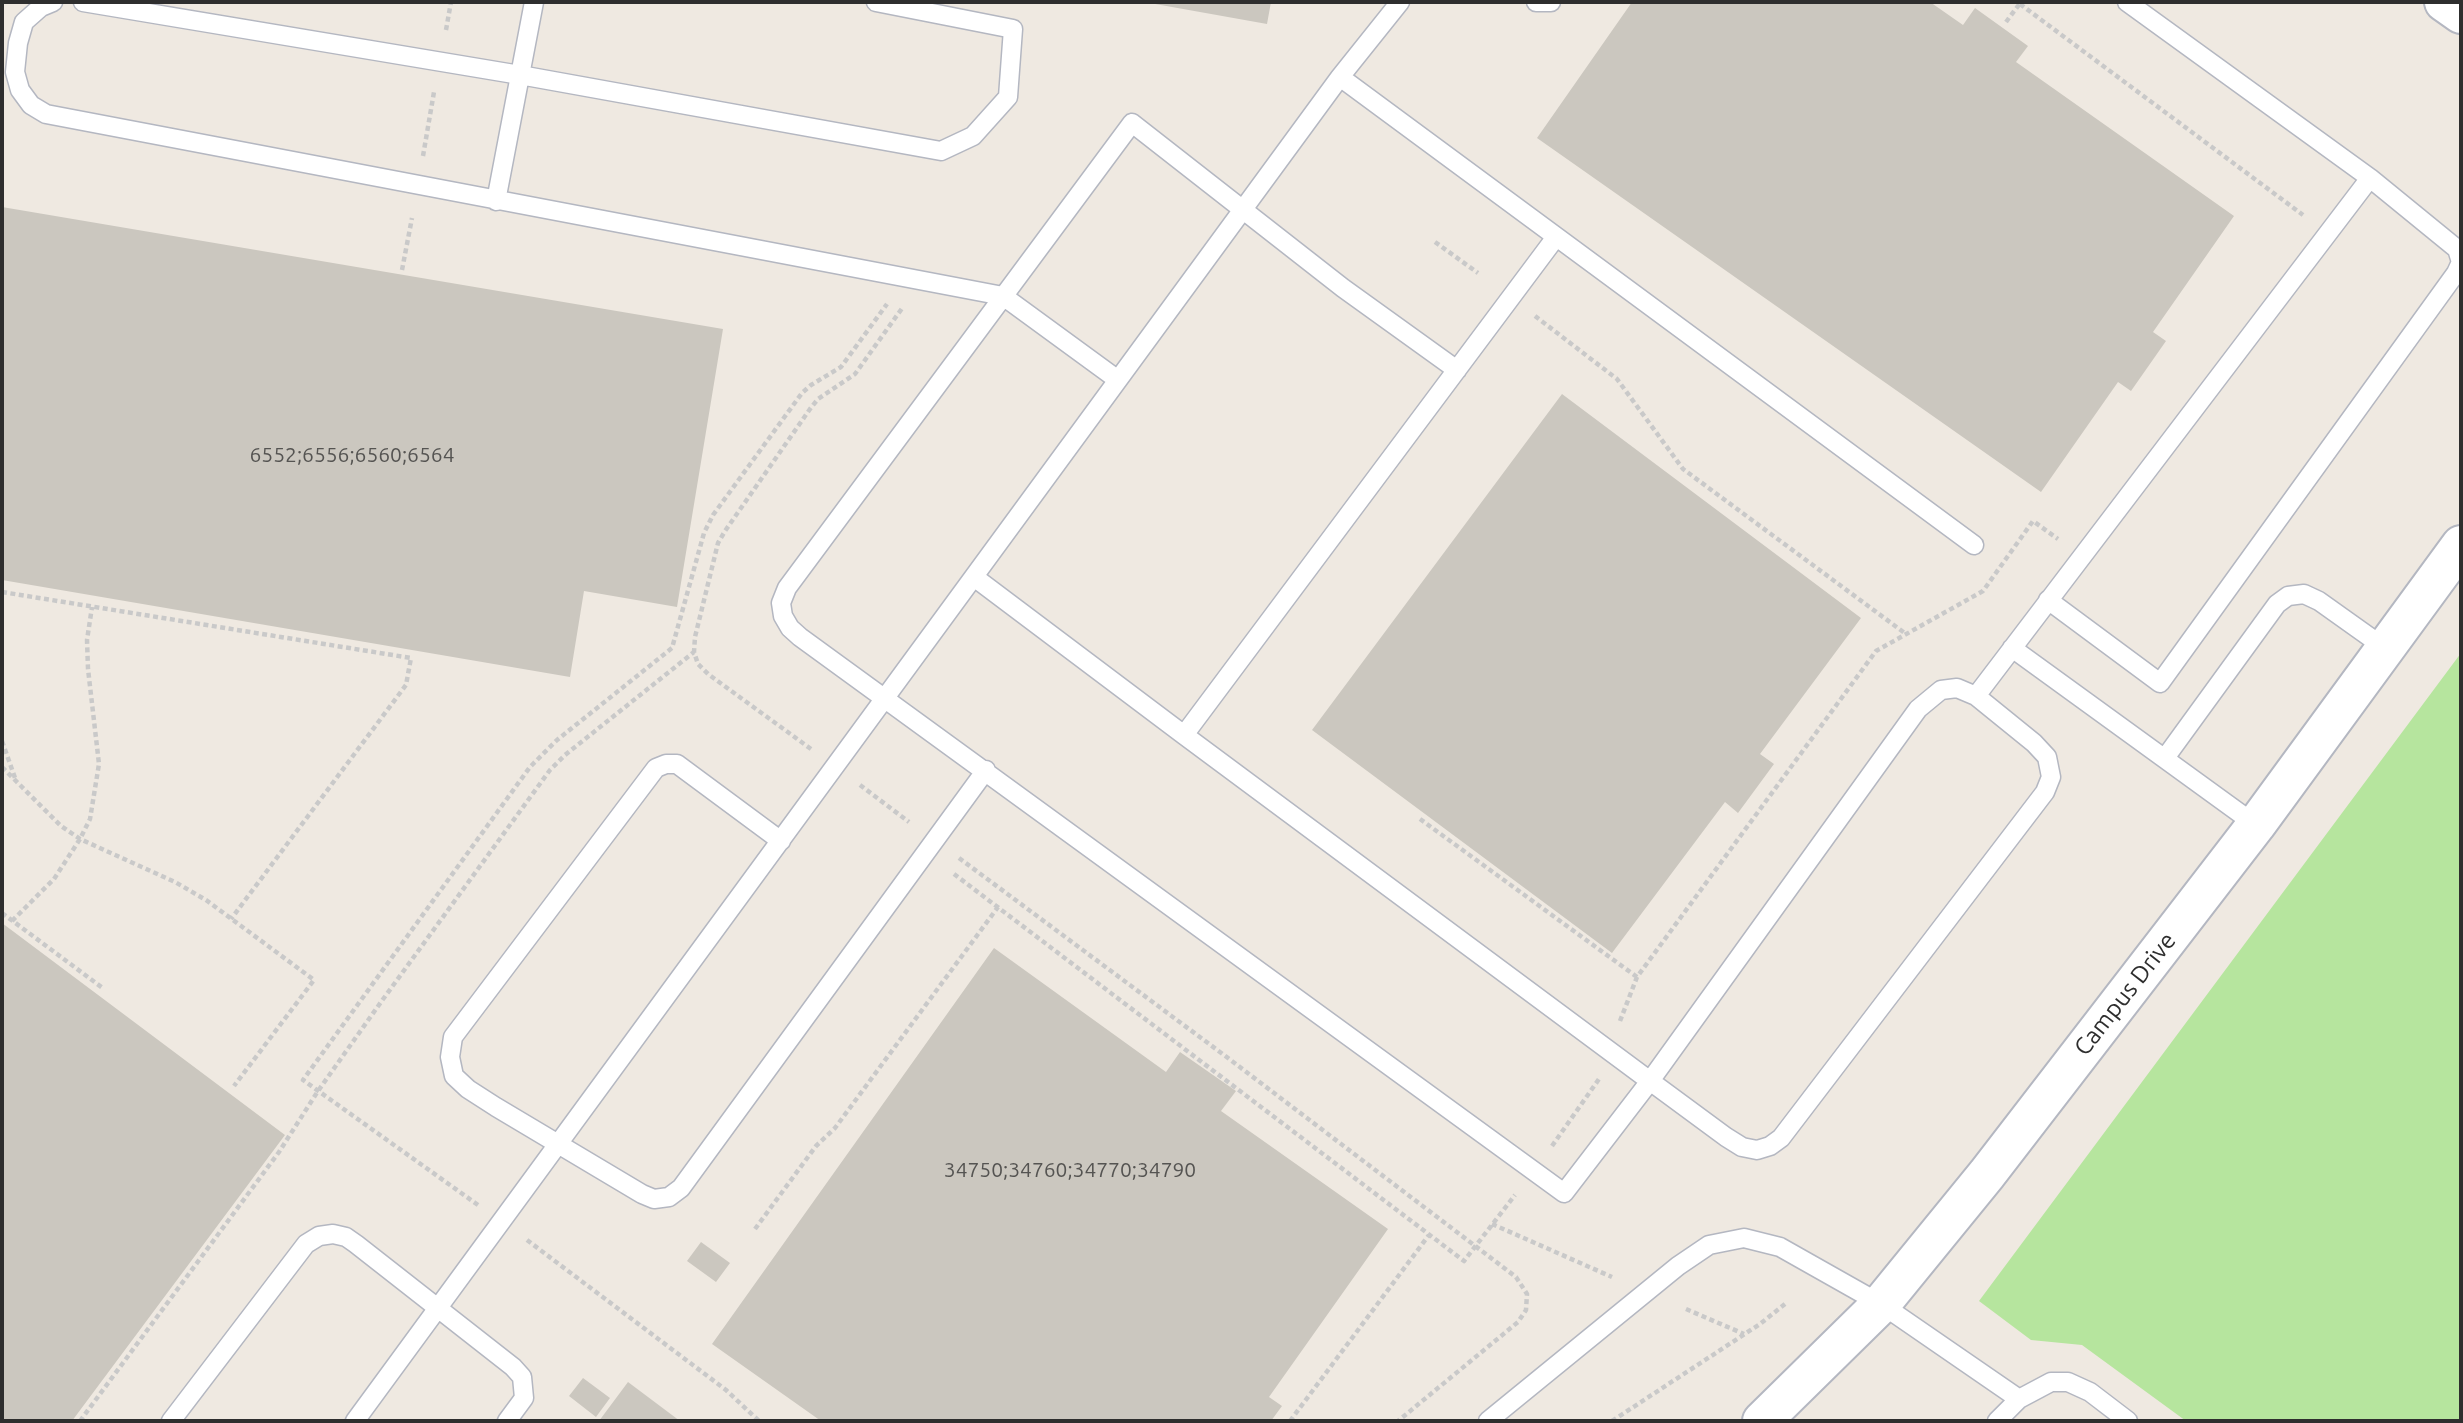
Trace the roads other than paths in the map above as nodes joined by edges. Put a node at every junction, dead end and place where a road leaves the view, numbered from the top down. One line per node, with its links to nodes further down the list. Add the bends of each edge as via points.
1 (53, 2): 14 (lane, via 24,22 15,72 20,90 46,114)
2 (83, 2): 11 (lane)
3 (534, 2): 11 (lane)
4 (876, 2): 11 (lane, via 1013,29 1008,97 973,136 941,151)
5 (1400, 2): 12 (lane)
6 (1536, 2): 7 (lane)
7 (1551, 2)
8 (2127, 2): 13 (lane)
9 (2444, 2): 10 (street)
10 (2461, 14)
11 (520, 75): 14 (lane)
12 (1340, 77): 15 (lane); 16 (lane)
13 (2370, 178): 23 (lane); 23 (lane, via 2457,249 2461,262 2160,683)
14 (495, 201): 17 (lane)
15 (1242, 211): 17 (lane, via 1132,123); 18 (lane); 19 (lane)
16 (1556, 237): 18 (lane); 20 (lane)
17 (1003, 296): 19 (lane); 27 (lane, via 781,603 790,628)
18 (1457, 370): 28 (lane)
19 (1118, 380): 22 (lane)
20 (1974, 545)
21 (2461, 545): 25 (street, Campus Drive)
22 (974, 577): 27 (lane); 28 (lane)
23 (2048, 600): 24 (lane)
24 (2012, 648): 26 (lane); 29 (lane)
25 (2385, 648): 29 (lane, via 2319,601 2304,594 2288,596 2277,604); 31 (street, Campus Drive)
26 (1976, 696): 33 (lane, via 1957,688 1941,690 1918,709); 33 (lane, via 2046,757 2051,777 2045,792 1782,1138 1757,1150 1742,1147)
27 (885, 699): 30 (lane); 32 (lane)
28 (1184, 735): 33 (lane)
29 (2165, 758): 31 (lane)
30 (986, 770): 33 (lane, via 1564,1193); 34 (lane, via 681,1188 670,1197 654,1199)
31 (2256, 825): 35 (street, Campus Drive)
32 (781, 841): 34 (lane); 34 (lane, via 677,764 656,768 453,1037 450,1057 454,1076)
33 (1650, 1081)
34 (559, 1145): 36 (lane)
35 (1881, 1304): 37 (lane); 41 (lane, via 1780,1247 1744,1238 1709,1245); 42 (street, Campus Drive)
36 (438, 1308): 38 (lane, via 346,1237 319,1236 295,1257); 39 (lane); 40 (lane, via 522,1377 524,1398)
37 (2019, 1399): 43 (lane); 44 (lane, via 2051,1382 2068,1382 2090,1392)
38 (171, 1421)
39 (355, 1421)
40 (507, 1421)
41 (1488, 1421)
42 (1762, 1421)
43 (1997, 1421)
44 (2128, 1421)

